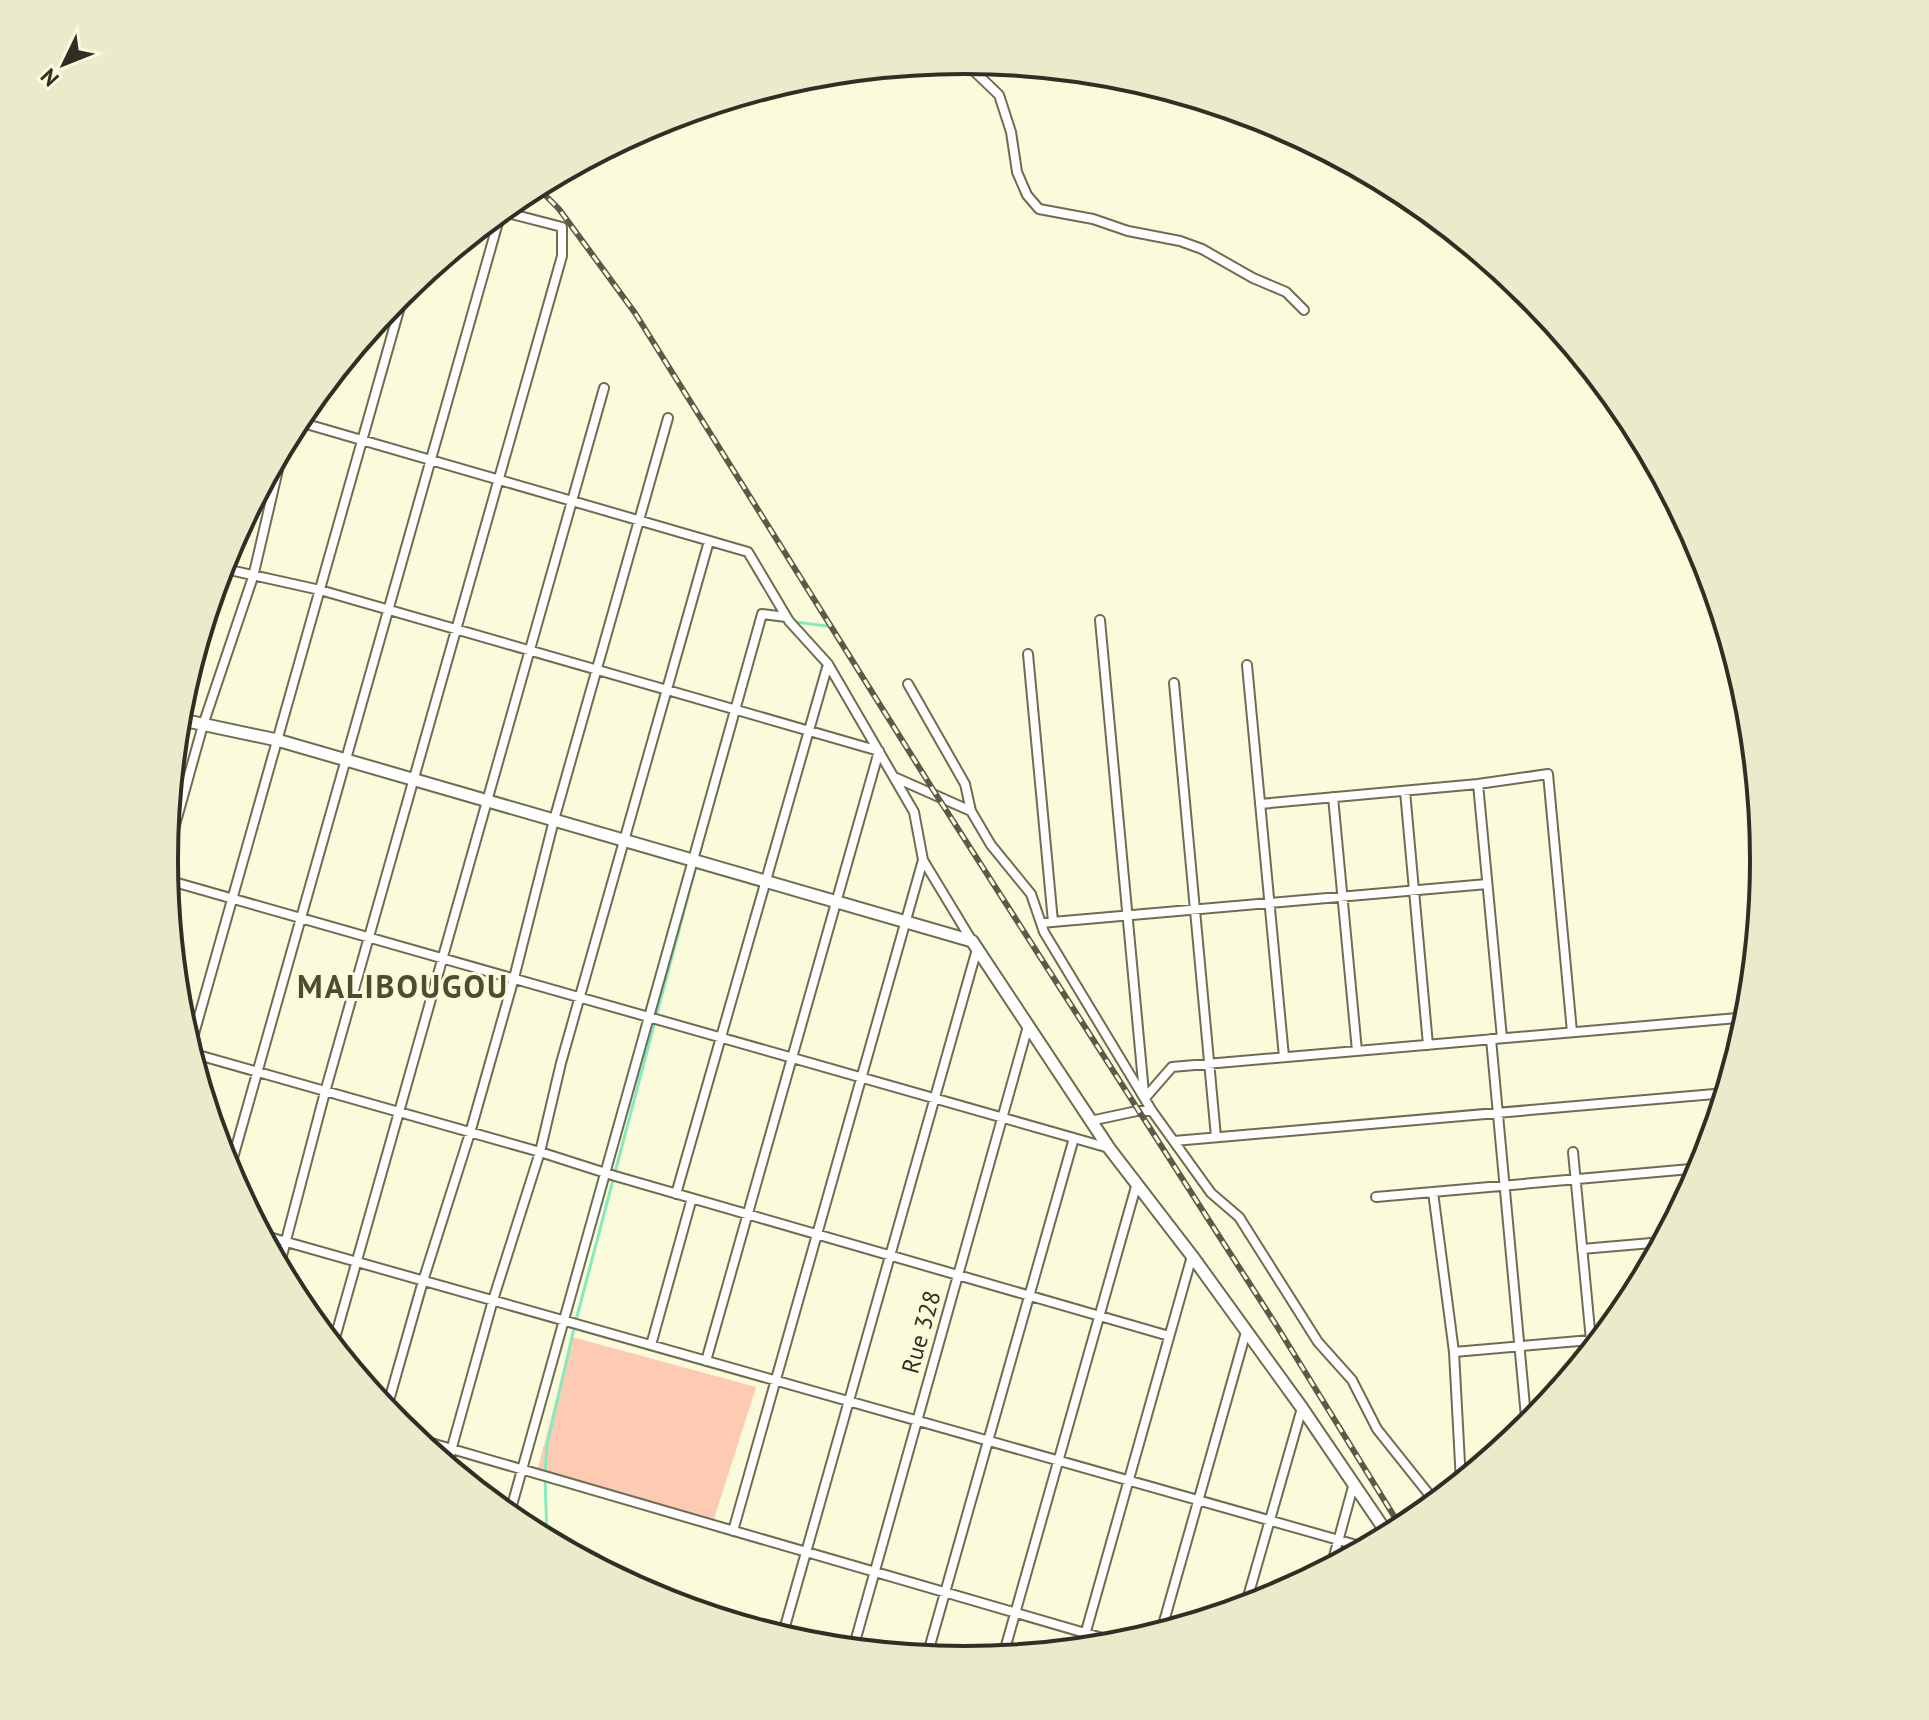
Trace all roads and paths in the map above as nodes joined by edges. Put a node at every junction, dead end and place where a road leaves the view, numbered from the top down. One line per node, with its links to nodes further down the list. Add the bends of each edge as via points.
1 (978, 75): 4 (street, via 999,95 1017,172 1039,209 1202,249 1286,292)
2 (515, 216): 11 (street, via 562,227 562,256)
3 (495, 230): 10 (street)
4 (1304, 310)
5 (397, 317): 9 (street)
6 (604, 388): 13 (street)
7 (668, 418): 14 (street)
8 (310, 425): 9 (street)
9 (362, 440): 10 (street); 18 (street)
10 (430, 460): 11 (street); 19 (street)
11 (499, 480): 13 (street); 22 (street)
12 (274, 485): 17 (street)
13 (572, 501): 14 (street); 23 (street)
14 (639, 520): 15 (street); 27 (street)
15 (709, 541): 20 (street, via 748,552); 30 (street)
16 (233, 571): 17 (street)
17 (253, 577): 18 (street); 33 (street)
18 (320, 590): 19 (street); 35 (street)
19 (388, 609): 22 (street); 37 (street)
20 (786, 617): 25 (street); 31 (street, via 762,614)
21 (1100, 620): 60 (street)
22 (456, 629): 23 (street); 39 (street)
23 (530, 650): 27 (street); 43 (street)
24 (1028, 654): 63 (street)
25 (828, 664): 34 (street); 36 (street)
26 (1247, 665): 44 (street)
27 (596, 670): 30 (street); 47 (street)
28 (1174, 683): 59 (street)
29 (908, 684): 46 (street, via 965,784)
30 (666, 690): 31 (street); 48 (street)
31 (737, 710): 34 (street); 50 (street)
32 (191, 722): 33 (street)
33 (203, 725): 35 (street); 45 (street)
34 (807, 731): 36 (street); 51 (street)
35 (277, 740): 37 (street); 56 (street)
36 (879, 751): 38 (street); 57 (street)
37 (345, 760): 39 (street); 61 (street)
38 (894, 777): 46 (street); 49 (street, via 914,812)
39 (414, 780): 43 (street); 65 (street)
40 (1478, 784): 41 (street); 53 (street); 74 (street, via 1548,774)
41 (1405, 791): 42 (street); 54 (street)
42 (1333, 797): 44 (street); 55 (street)
43 (487, 801): 47 (street); 67 (street)
44 (1260, 804): 58 (street)
45 (180, 806)
46 (971, 811): 64 (street, via 1031,894)
47 (554, 820): 48 (street); 68 (street)
48 (624, 840): 50 (street); 69 (street)
49 (923, 860): 62 (street); 66 (street)
50 (694, 861): 51 (street); 70 (street)
51 (765, 881): 57 (street); 75 (street)
52 (179, 883): 56 (street)
53 (1487, 884): 54 (street); 76 (street)
54 (1414, 890): 55 (street); 78 (street)
55 (1342, 897): 58 (street); 79 (street)
56 (232, 899): 61 (street); 72 (street)
57 (836, 902): 62 (street); 82 (street)
58 (1269, 903): 59 (street); 81 (street)
59 (1195, 909): 60 (street); 83 (street)
60 (1128, 915): 63 (street); 88 (street)
61 (300, 919): 65 (street); 84 (street)
62 (906, 922): 66 (street); 85 (street)
63 (1053, 922): 64 (street)
64 (1041, 923): 88 (street)
65 (369, 938): 67 (street); 86 (street)
66 (975, 945): 73 (street); 89 (street)
67 (442, 959): 68 (street); 91 (street)
68 (514, 978): 69 (street); 95 (street)
69 (579, 998): 70 (street); 101 (street)
70 (650, 1018): 75 (street); 104 (street)
71 (1734, 1018): 74 (street)
72 (197, 1026)
73 (1028, 1026): 93 (street, Rue 328); 94 (street)
74 (1572, 1032): 76 (street)
75 (720, 1038): 82 (street); 109 (street)
76 (1502, 1038): 77 (street)
77 (1491, 1039): 78 (street); 92 (street)
78 (1428, 1045): 79 (street)
79 (1357, 1051): 81 (street)
80 (203, 1055): 84 (street)
81 (1284, 1057): 83 (street)
82 (792, 1058): 85 (street); 112 (street)
83 (1209, 1064): 88 (street, via 1172,1067); 96 (street)
84 (257, 1072): 86 (street); 100 (street)
85 (862, 1078): 89 (street); 113 (street)
86 (325, 1092): 91 (street); 115 (street)
87 (1715, 1094): 92 (street)
88 (1145, 1098): 90 (street)
89 (934, 1099): 93 (street); 119 (street)
90 (1152, 1111): 94 (street); 98 (street)
91 (399, 1113): 95 (street); 121 (street)
92 (1497, 1113): 96 (street); 107 (street)
93 (1002, 1118): 97 (street); 122 (street, Rue 328)
94 (1090, 1121): 99 (street)
95 (470, 1133): 101 (street); 123 (street)
96 (1216, 1137): 98 (street)
97 (1074, 1138): 99 (street); 124 (street)
98 (1174, 1141): 152 (street, via 1211,1193 1239,1217 1318,1342 1352,1380 1377,1429)
99 (1109, 1148): 106 (street)
100 (235, 1152)
101 (540, 1152): 104 (street); 125 (street)
102 (1573, 1152): 105 (street)
103 (1687, 1169): 105 (street)
104 (606, 1173): 109 (street); 127 (street)
105 (1576, 1179): 107 (street); 117 (street)
106 (1137, 1183): 120 (street); 126 (street)
107 (1504, 1186): 108 (street); 134 (street)
108 (1433, 1192): 110 (street); 135 (street)
109 (676, 1194): 111 (street)
110 (1376, 1197)
111 (692, 1198): 112 (street); 133 (street)
112 (748, 1214): 113 (street); 136 (street)
113 (817, 1234): 119 (street); 137 (street)
114 (277, 1239): 115 (street)
115 (287, 1242): 118 (street); 121 (street)
116 (1650, 1243): 117 (street)
117 (1582, 1249): 130 (street)
118 (284, 1252)
119 (890, 1256): 122 (street); 139 (street)
120 (1192, 1256): 129 (street); 131 (street)
121 (357, 1262): 123 (street); 128 (street)
122 (958, 1275): 124 (street); 142 (street, Rue 328)
123 (423, 1281): 125 (street); 138 (street)
124 (1029, 1296): 126 (street); 143 (street)
125 (493, 1300): 127 (street); 145 (street)
126 (1099, 1316): 131 (street); 147 (street)
127 (564, 1320): 133 (street); 148 (street)
128 (337, 1332)
129 (1246, 1332): 140 (street); 153 (street)
130 (1590, 1335)
131 (1169, 1336): 150 (street)
132 (1586, 1340): 134 (street)
133 (651, 1345): 136 (street)
134 (1519, 1346): 135 (street); 141 (street)
135 (1454, 1352): 149 (street)
136 (706, 1361): 137 (street)
137 (776, 1380): 139 (street); 157 (street)
138 (390, 1396)
139 (849, 1401): 142 (street); 160 (street)
140 (1302, 1408): 151 (street); 155 (street)
141 (1525, 1410)
142 (917, 1420): 143 (street); 162 (street, Rue 328)
143 (988, 1440): 147 (street); 163 (street)
144 (441, 1446): 145 (street)
145 (451, 1449): 146 (street); 148 (street)
146 (450, 1454)
147 (1058, 1460): 150 (street); 165 (street)
148 (522, 1469): 154 (street); 157 (street)
149 (1460, 1470)
150 (1128, 1480): 153 (street); 168 (street)
151 (1354, 1483): 156 (street); 158 (street)
152 (1429, 1494)
153 (1197, 1500): 155 (street); 166 (street)
154 (513, 1503)
155 (1269, 1520): 158 (street); 164 (street)
156 (1382, 1526)
157 (733, 1531): 160 (street)
158 (1339, 1540): 159 (street); 161 (street)
159 (1352, 1544)
160 (806, 1552): 162 (street); 167 (street)
161 (1335, 1553)
162 (874, 1572): 163 (street); 171 (street, Rue 328)
163 (945, 1592): 165 (street); 173 (street)
164 (1249, 1592)
165 (1015, 1612): 168 (street); 172 (street)
166 (1164, 1620)
167 (785, 1625)
168 (1085, 1633): 169 (street); 170 (street)
169 (1092, 1635)
170 (1084, 1636)
171 (856, 1638)
172 (1006, 1644)
173 (930, 1645)

